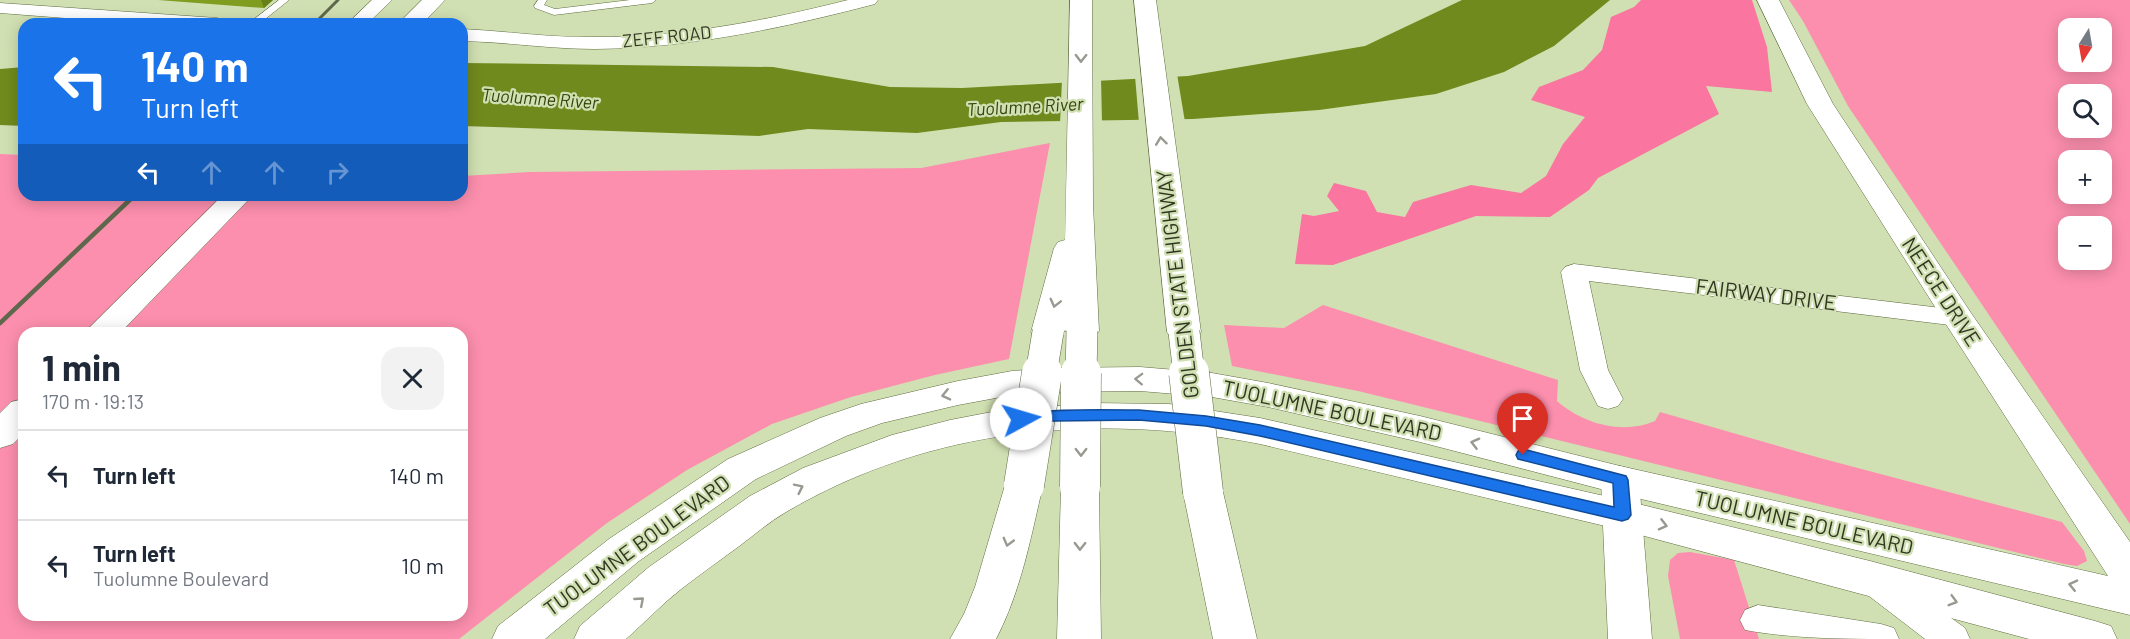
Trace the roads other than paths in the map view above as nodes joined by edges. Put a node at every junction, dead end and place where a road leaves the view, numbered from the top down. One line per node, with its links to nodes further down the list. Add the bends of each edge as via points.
1 (285, 0): 12 (lane)
2 (383, 0): 13 (street)
3 (434, 0): 14 (main road)
4 (543, 0): 5 (lane, via 537,6 554,12)
5 (652, 0)
6 (869, 0): 15 (street, ZEFF ROAD, via 750,27 631,41 562,43)
7 (1081, 0): 19 (main road, one-way to 19, via 1079,205)
8 (1145, 0): 23 (main road, GOLDEN STATE HIGHWAY, one-way to 8, bridge)
9 (1768, 0): 17 (main road, NEECE DRIVE, via 1820,104)
10 (0, 8): 11 (street)
11 (136, 18)
12 (261, 18)
13 (364, 18)
14 (415, 18)
15 (468, 35)
16 (233, 201): 18 (main road)
17 (1958, 318): 20 (street, FAIRWAY DRIVE, via 1574,272 1594,370); 25 (main road, NEECE DRIVE)
18 (108, 327)
19 (1065, 331): 31 (main road, one-way to 31, bridge, via 999,575); 32 (main road, one-way to 32, bridge, via 1080,487)
20 (1608, 399)
21 (18, 417): 22 (main road)
22 (0, 435)
23 (1203, 492): 33 (main road, GOLDEN STATE HIGHWAY); 34 (main road)
24 (1621, 497): 26 (main road, TUOLUMNE BOULEVARD, one-way to 26); 27 (main road, TUOLUMNE BOULEVARD, one-way to 24); 29 (main road, TUOLUMNE BOULEVARD, one-way to 24, via 664,580 774,500 891,448 1021,419 1139,415 1206,421); 30 (main road, TUOLUMNE BOULEVARD, one-way to 30, via 1420,429 1269,395 1140,379 1012,383 874,413 833,427 742,469 624,550); 35 (main road)
25 (2130, 574)
26 (1870, 578): 37 (street); 38 (main road, TUOLUMNE BOULEVARD, one-way to 38)
27 (2130, 598)
28 (1758, 620): 36 (street)
29 (600, 637)
30 (514, 639)
31 (972, 639)
32 (1078, 639)
33 (1219, 639)
34 (1235, 639)
35 (1630, 639)
36 (1881, 639)
37 (1952, 639)
38 (2095, 639)

